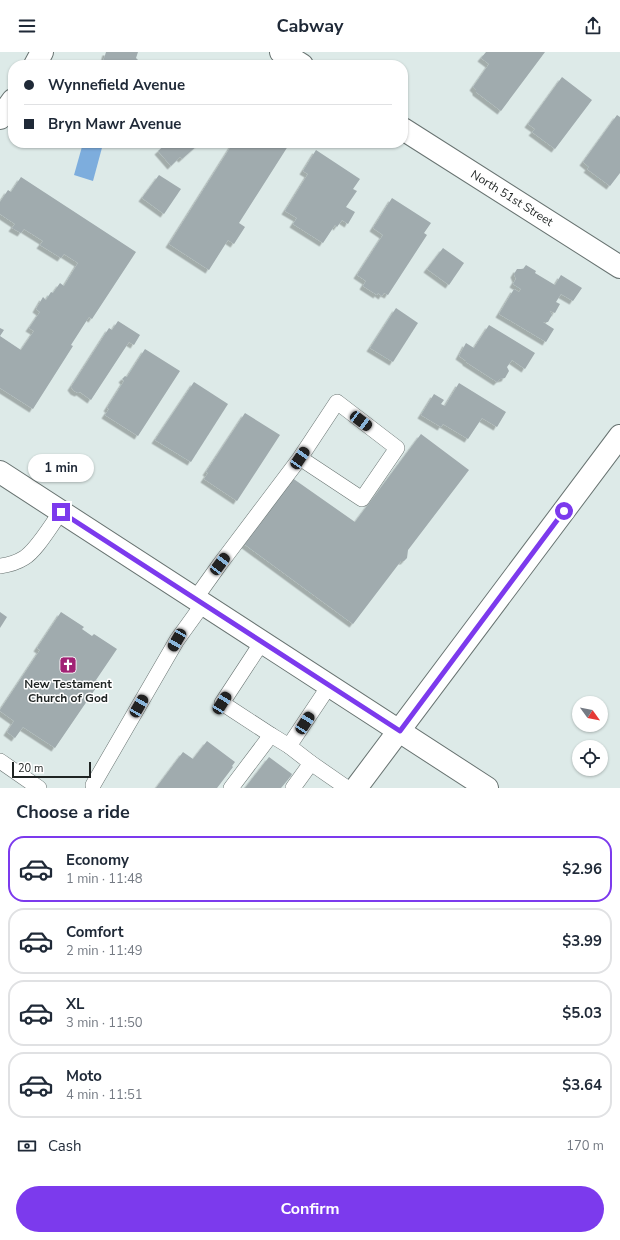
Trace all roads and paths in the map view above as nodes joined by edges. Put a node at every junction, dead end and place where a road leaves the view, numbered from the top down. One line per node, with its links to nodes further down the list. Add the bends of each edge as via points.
1 (281, 52): 2 (street)
2 (294, 60)
3 (8, 107): 4 (street)
4 (0, 118)
5 (408, 132): 6 (street, North 51st Street)
6 (620, 267)
7 (620, 436): 15 (street)
8 (300, 458): 8 (lane, via 362,498 397,448 337,402); 12 (lane, via 220,564)
9 (0, 472): 10 (street)
10 (61, 512): 11 (lane, via 25,558); 12 (street)
11 (0, 566)
12 (199, 601): 13 (street); 21 (lane)
13 (262, 642): 14 (street); 16 (lane, via 222,703)
14 (329, 686): 15 (street); 17 (lane)
15 (400, 731): 25 (street); 26 (street)
16 (271, 735): 17 (lane); 20 (lane)
17 (289, 746): 19 (lane)
18 (0, 762): 22 (lane)
19 (311, 763): 23 (lane); 24 (lane)
20 (239, 784)
21 (93, 785)
22 (39, 788)
23 (293, 788)
24 (347, 788)
25 (356, 788)
26 (487, 788)

